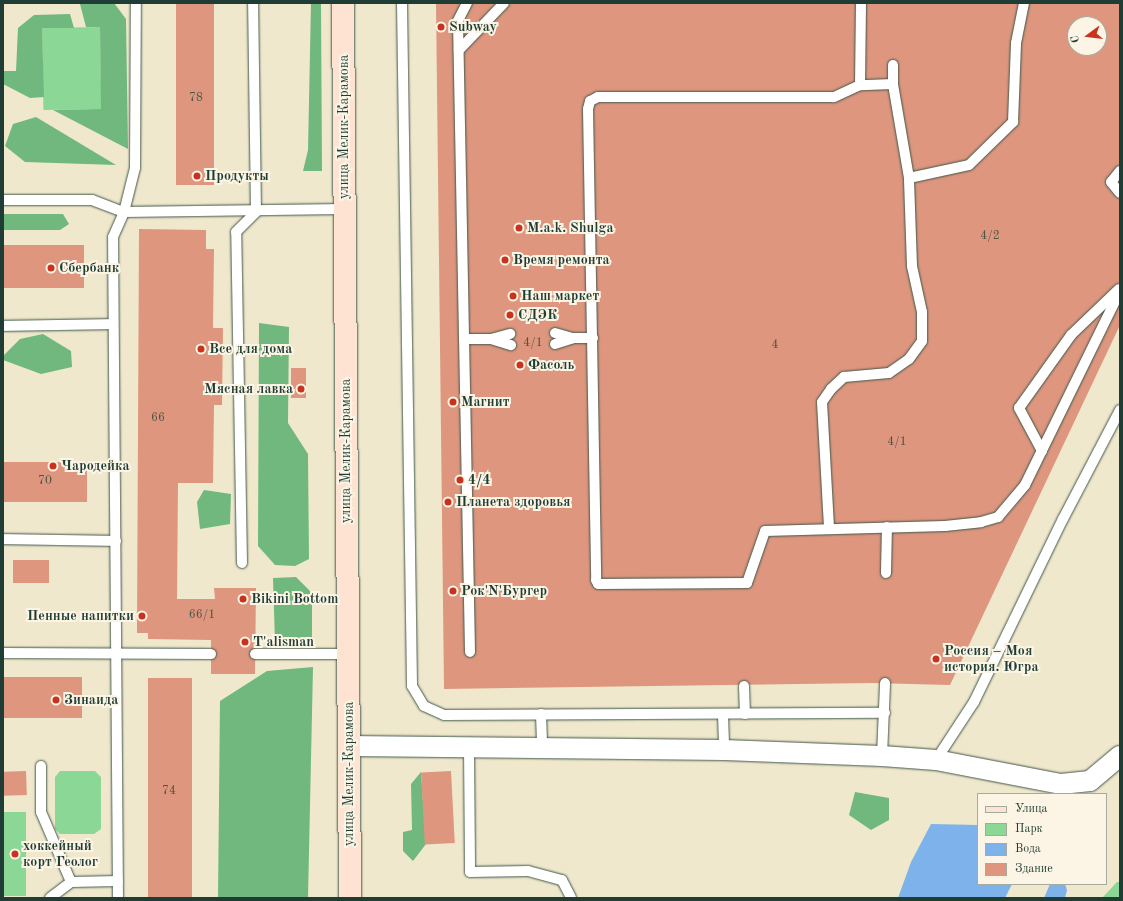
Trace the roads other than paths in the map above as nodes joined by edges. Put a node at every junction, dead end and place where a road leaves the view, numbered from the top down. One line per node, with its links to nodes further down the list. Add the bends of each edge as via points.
1 (136, 3): 18 (lane, via 135,168)
2 (253, 3): 19 (lane)
3 (343, 3): 17 (main road, улица Мелик-Карамова)
4 (402, 3): 49 (lane, via 412,686 424,706 444,715)
5 (468, 3): 9 (lane, via 458,21)
6 (504, 3): 9 (lane)
7 (861, 3): 12 (lane)
8 (1024, 3): 14 (lane, via 1016,43 1013,122 969,165)
9 (459, 50): 29 (lane)
10 (893, 65): 11 (lane)
11 (893, 84): 12 (lane); 14 (lane)
12 (860, 85): 27 (lane, via 834,97 598,97 590,100 588,109)
13 (1120, 170): 15 (lane, via 1111,182)
14 (909, 178): 34 (lane, via 912,266 922,312 922,341 909,359 889,373 844,377 822,402)
15 (1120, 193)
16 (3, 200): 18 (lane, via 92,200)
17 (344, 210): 19 (lane); 45 (main road, улица Мелик-Карамова)
18 (124, 212): 19 (lane); 22 (lane, via 113,237)
19 (256, 212): 38 (lane, via 236,232)
20 (1120, 288): 33 (lane, via 1071,335 1019,408)
21 (1120, 291): 33 (lane)
22 (113, 324): 23 (lane); 37 (lane)
23 (3, 326)
24 (555, 333): 26 (lane)
25 (510, 334): 28 (lane)
26 (573, 338): 27 (lane); 30 (lane)
27 (593, 338): 34 (lane, via 598,584 747,583 765,531)
28 (491, 339): 29 (lane); 31 (lane)
29 (464, 340): 40 (lane)
30 (555, 344)
31 (511, 345)
32 (1120, 410): 58 (lane, via 1063,519 974,702)
33 (1042, 451): 35 (lane, via 1025,485 998,517 981,522 945,526)
34 (829, 527): 35 (lane)
35 (887, 527): 39 (lane)
36 (3, 539): 37 (lane)
37 (116, 541): 42 (lane)
38 (242, 562)
39 (886, 573)
40 (470, 652)
41 (3, 653): 42 (lane)
42 (117, 654): 43 (lane); 60 (lane)
43 (211, 654)
44 (255, 654): 45 (lane)
45 (348, 654): 52 (main road, улица Мелик-Карамова)
46 (884, 683): 48 (lane)
47 (744, 686): 50 (lane)
48 (885, 713): 50 (lane); 56 (lane)
49 (541, 714): 51 (lane); 54 (lane)
50 (745, 714): 51 (lane)
51 (723, 715): 55 (lane)
52 (349, 746): 53 (street); 64 (main road, улица Мелик-Карамова)
53 (469, 749): 54 (street); 65 (lane, via 470,872 528,871 562,880)
54 (542, 749): 55 (street)
55 (724, 750): 56 (street)
56 (882, 756): 58 (street)
57 (1120, 756): 58 (street, via 1090,781 1061,784)
58 (936, 760)
59 (41, 766): 61 (lane, via 41,812)
60 (118, 881): 61 (lane); 63 (lane)
61 (71, 882): 62 (lane)
62 (50, 898)
63 (118, 898)
64 (350, 898)
65 (571, 898)

